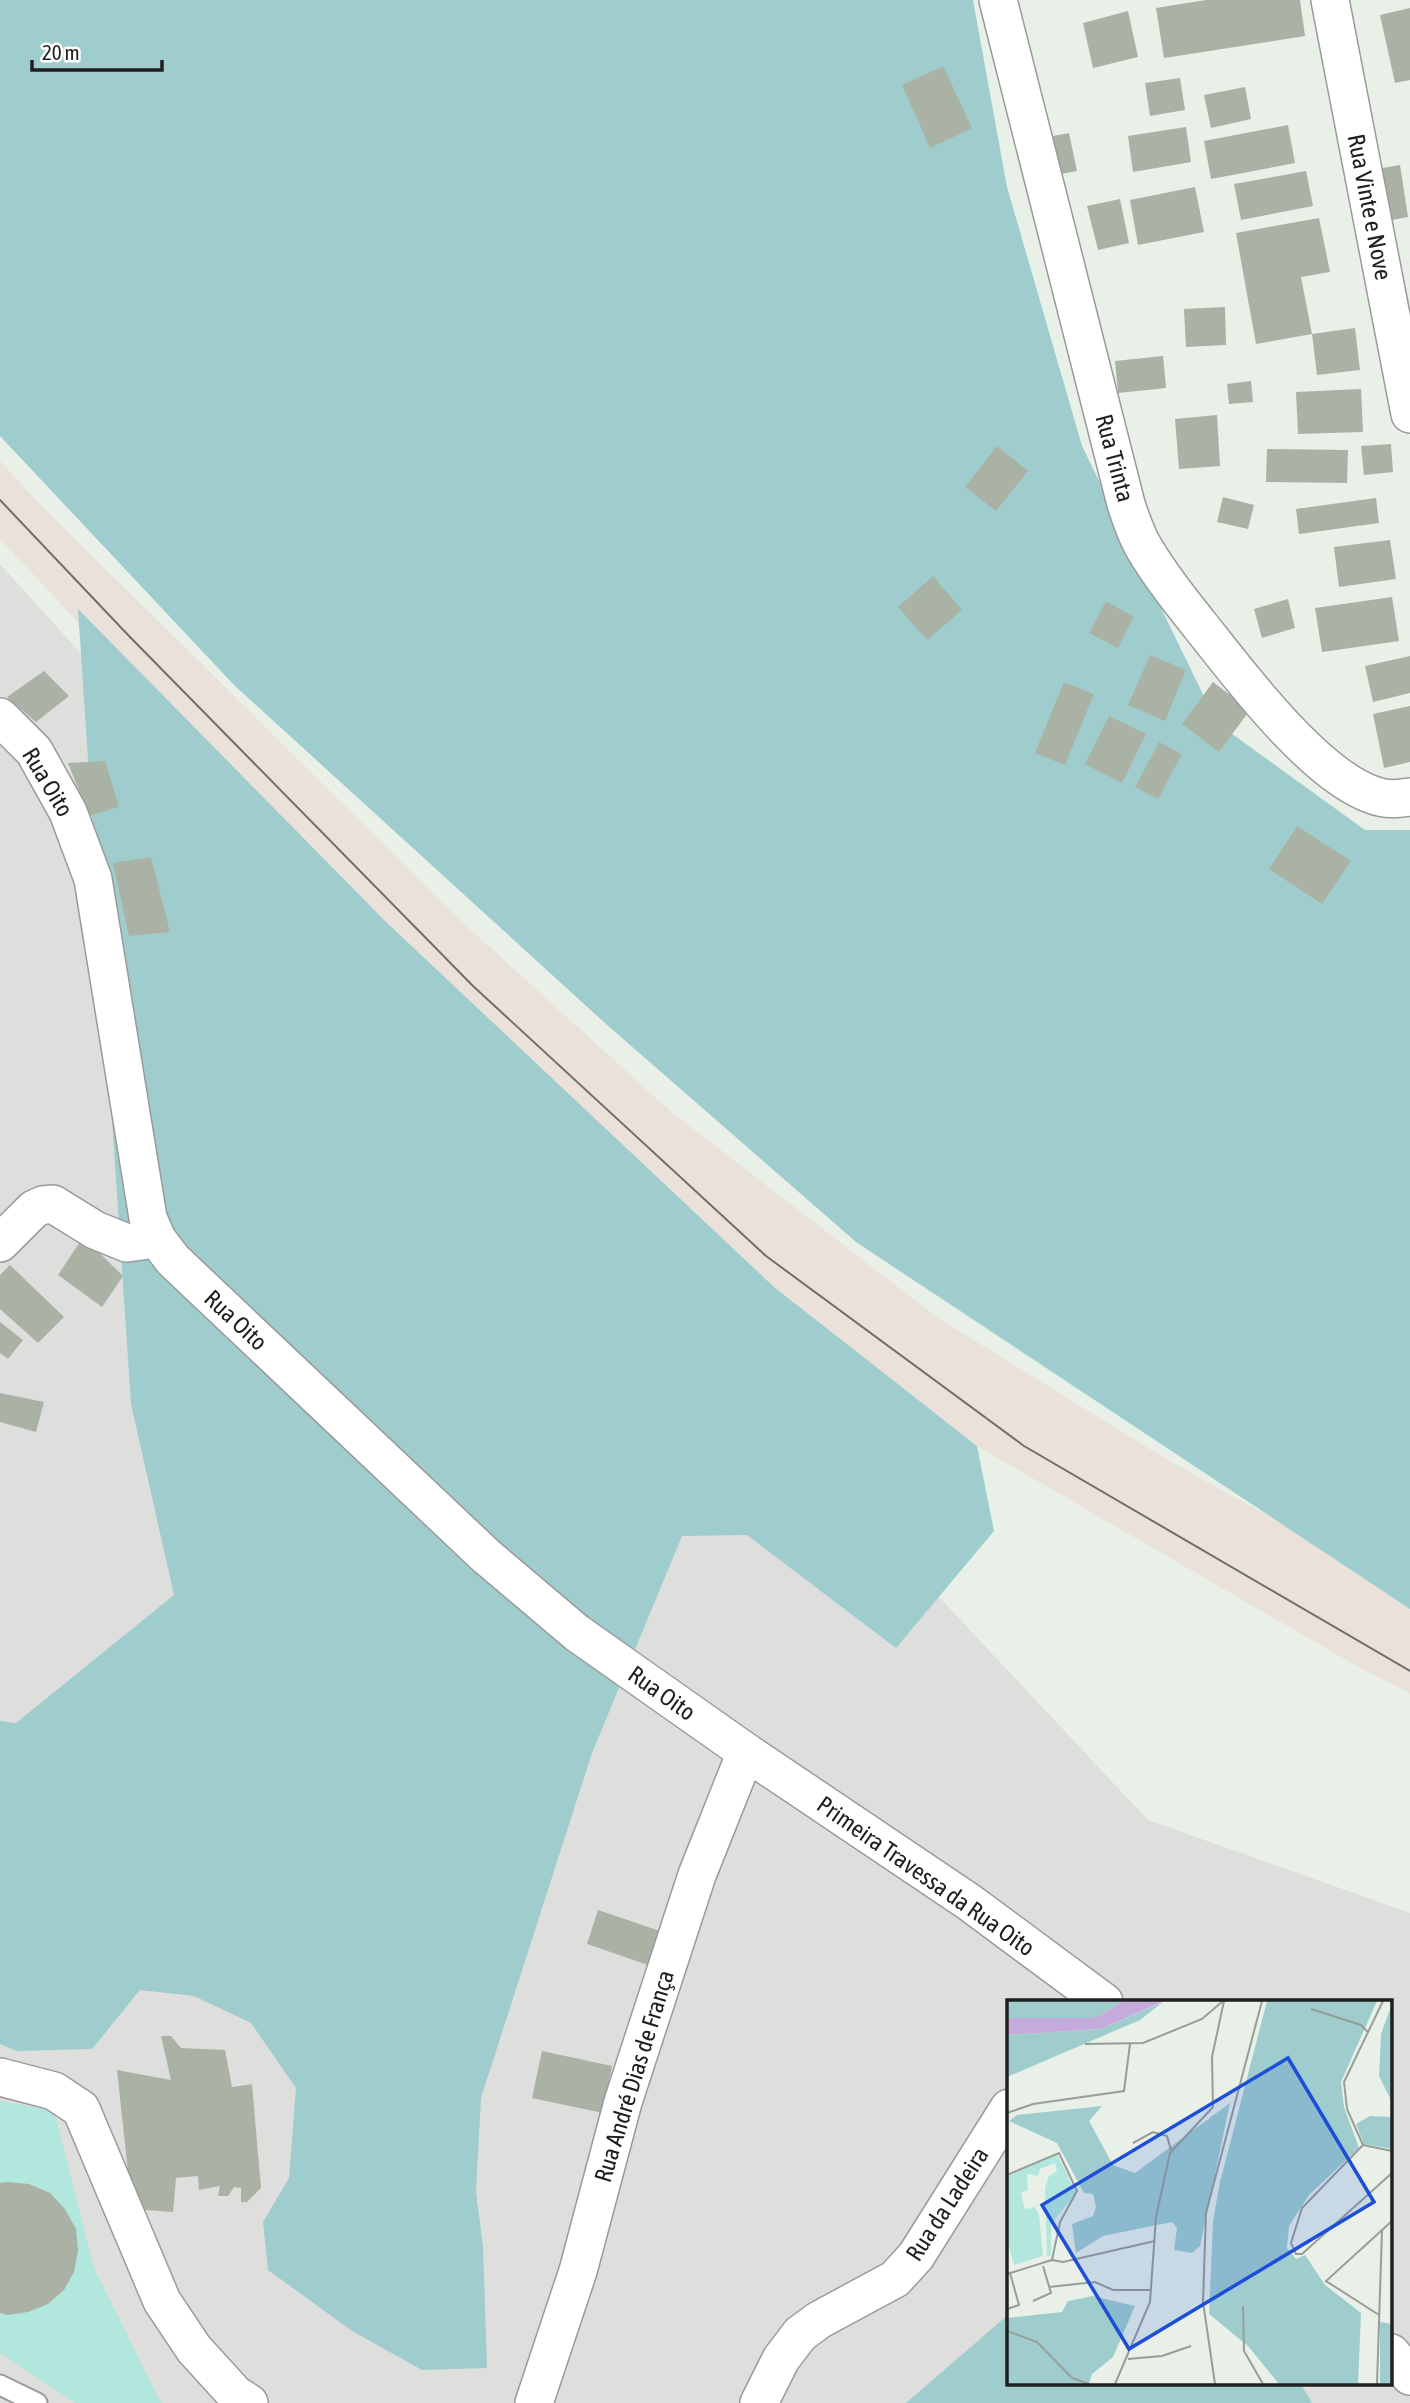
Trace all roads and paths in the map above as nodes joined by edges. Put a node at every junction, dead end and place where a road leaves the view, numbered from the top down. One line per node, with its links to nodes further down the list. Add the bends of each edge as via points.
1 (998, 0): 5 (street, Rua Trinta, via 1126,504 1143,546 1254,693 1309,751 1346,782 1373,795)
2 (1330, 0): 3 (street, Rua Vinte e Nove)
3 (1410, 414)
4 (0, 717): 6 (street, Rua Oito, via 34,751 48,775 68,812 93,879 148,1218)
5 (1410, 797)
6 (157, 1238): 7 (street, via 127,1243 53,1205 43,1205); 8 (street, Rua Oito, via 173,1260 486,1556 577,1633)
7 (0, 1243)
8 (746, 1752): 9 (street, Primeira Travessa da Rua Oito, via 969,1902); 17 (street, Rua André Dias de França, via 697,1875 623,2102 578,2271)
9 (1088, 1997)
10 (0, 2077): 16 (street, via 54,2091 81,2109 162,2301 194,2349)
11 (1007, 2111): 18 (street, Rua da Ladeira, via 916,2256 895,2279 800,2334 781,2359)
12 (1392, 2354): 13 (street)
13 (1410, 2376)
14 (0, 2385): 15 (lane)
15 (37, 2403)
16 (249, 2403)
17 (534, 2403)
18 (759, 2403)

